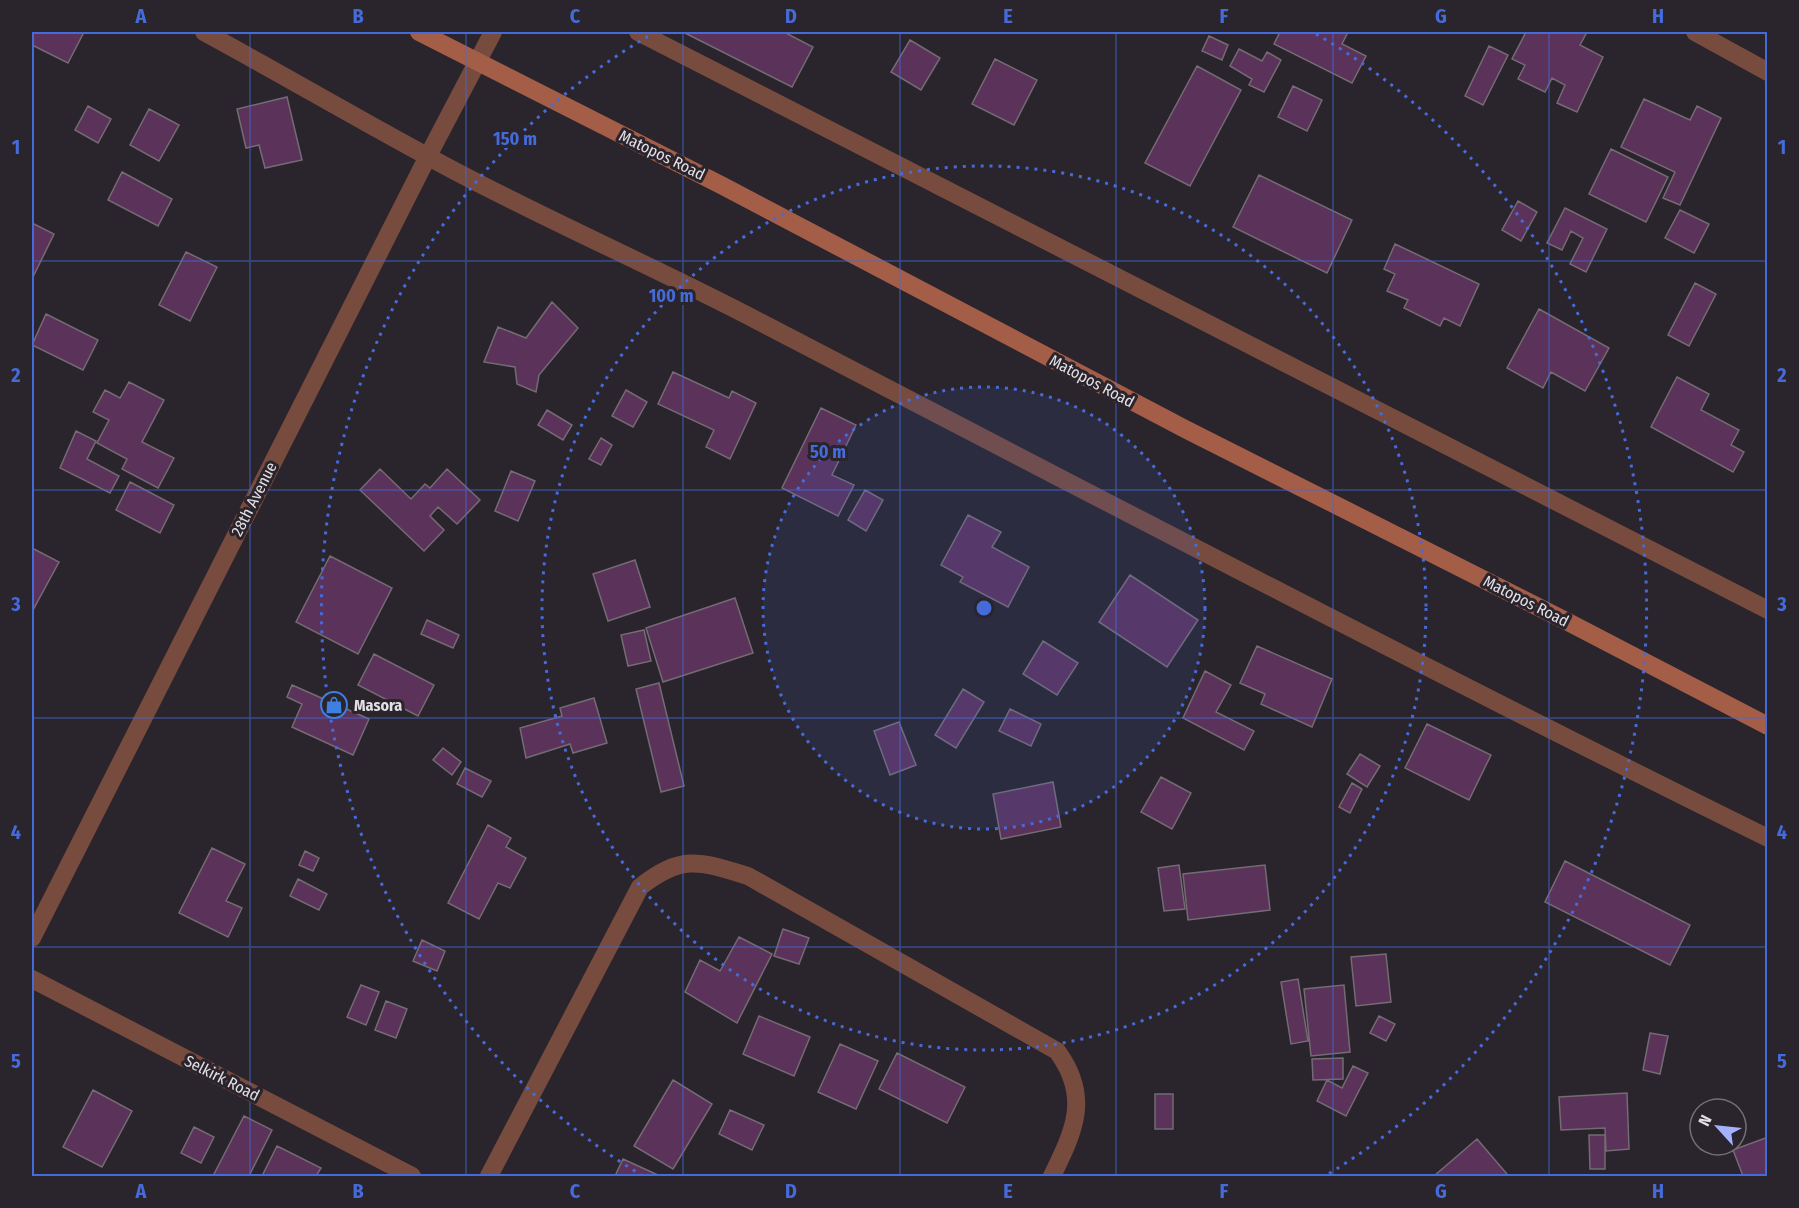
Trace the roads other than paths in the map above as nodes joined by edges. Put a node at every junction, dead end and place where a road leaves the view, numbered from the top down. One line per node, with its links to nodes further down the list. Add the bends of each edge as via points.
1 (204, 32): 8 (street)
2 (419, 32): 6 (main road, Matopos Road)
3 (493, 32): 6 (street, 28th Avenue)
4 (638, 32): 9 (street)
5 (1695, 32): 7 (street)
6 (477, 61): 8 (street, 28th Avenue); 10 (main road, Matopos Road)
7 (1767, 72)
8 (428, 156): 11 (street, via 689,285 1579,746); 12 (street, 28th Avenue)
9 (1767, 609)
10 (1767, 726)
11 (1767, 838)
12 (32, 938)
13 (32, 979): 14 (street, Selkirk Road)
14 (412, 1176)
15 (489, 1176): 16 (street, via 640,887 661,871 688,862 748,876 1057,1051 1070,1068 1077,1115 1071,1138)
16 (1052, 1176)

